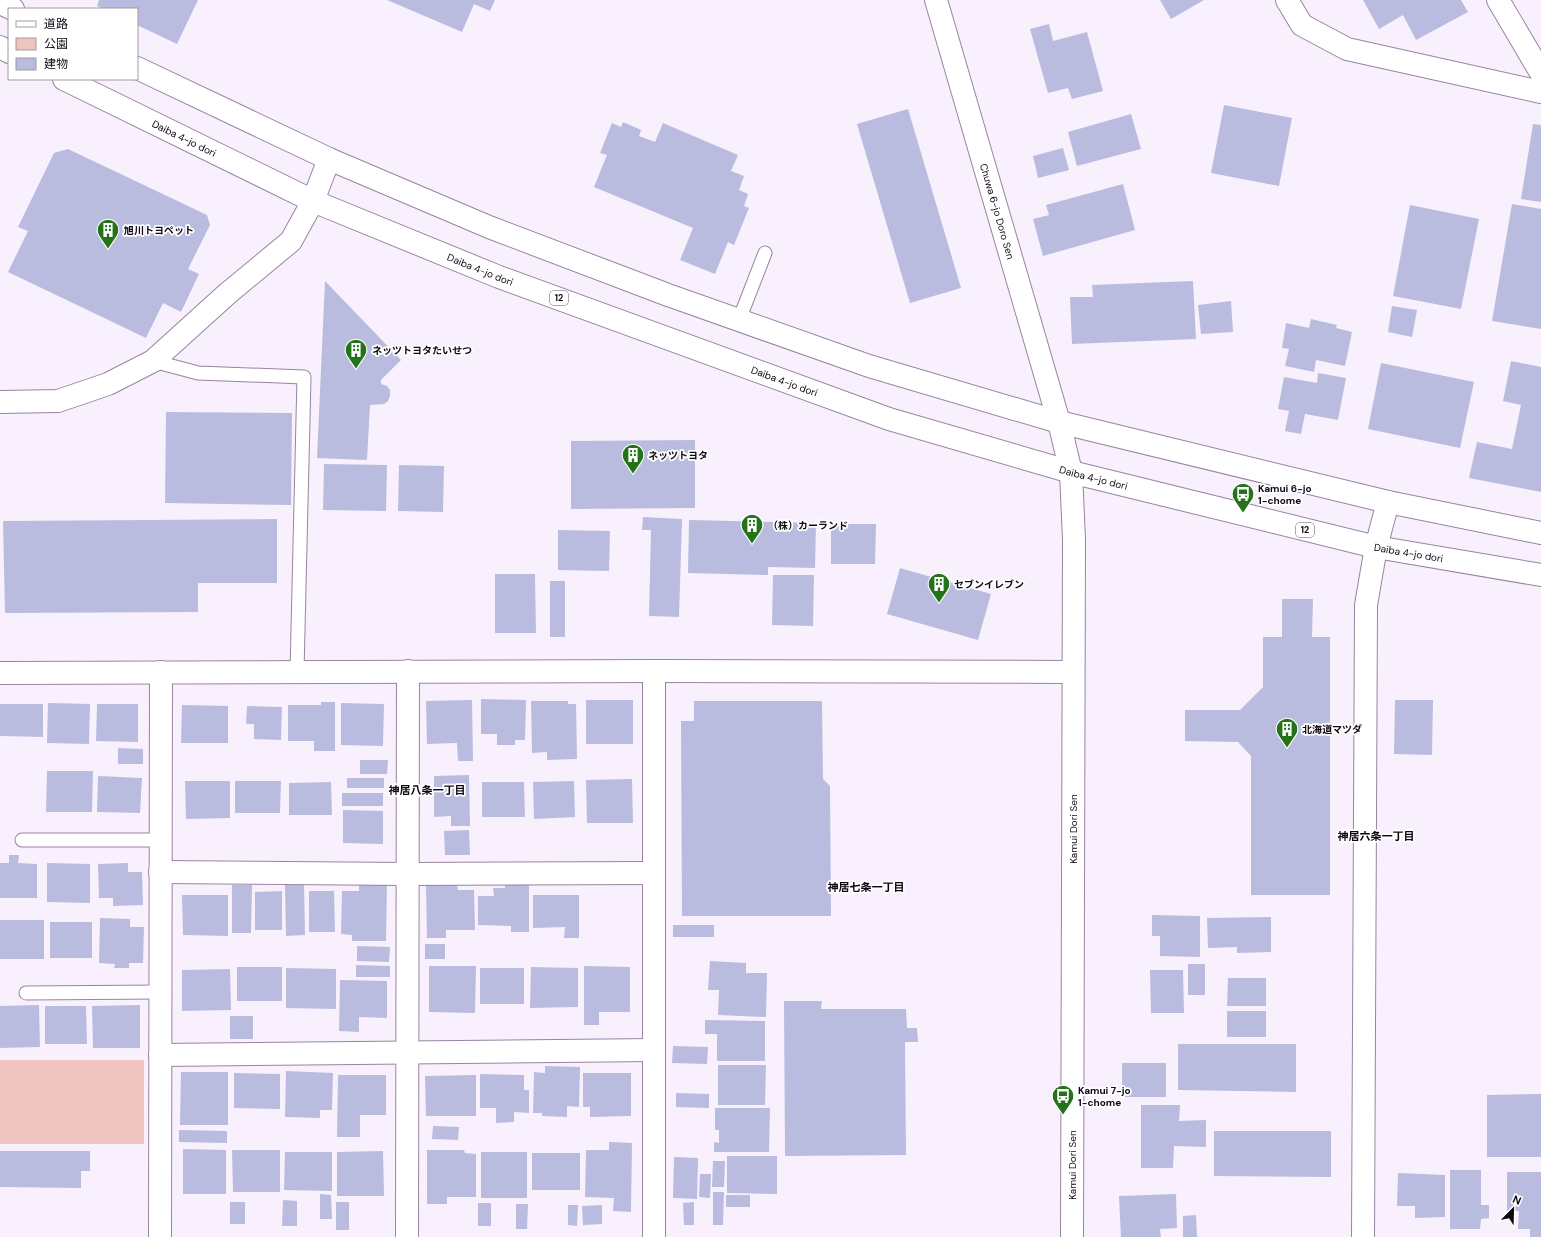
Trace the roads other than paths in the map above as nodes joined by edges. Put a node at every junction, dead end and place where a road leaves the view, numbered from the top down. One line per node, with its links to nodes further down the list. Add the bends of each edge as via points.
1 (936, 0): 16 (main road, Chuwa 6-jo Doro Sen)
2 (1287, 0): 9 (main road, via 1302,25 1347,49)
3 (1498, 0): 7 (main road)
4 (0, 3): 5 (main road)
5 (11, 8)
6 (138, 68): 10 (main road)
7 (1541, 73)
8 (66, 80): 11 (main road, Daiba 4-jo dori / 12)
9 (1541, 92)
10 (329, 160): 11 (main road); 13 (main road, via 489,228)
11 (313, 201): 14 (main road, via 291,240 226,294); 17 (main road, Daiba 4-jo dori / 12, via 499,277 890,419)
12 (765, 253): 13 (lane)
13 (739, 320): 16 (main road, via 869,366)
14 (153, 361): 15 (main road, via 108,384 58,401); 26 (lane, via 198,372 304,378)
15 (0, 402)
16 (1059, 422): 17 (main road, Kamui Dori Sen); 18 (main road)
17 (1071, 472): 20 (main road, Daiba 4-jo dori / 12); 27 (main road, Kamui Dori Sen, via 1074,540)
18 (1388, 502): 19 (main road); 20 (main road)
19 (1541, 533)
20 (1376, 547): 21 (main road, Daiba 4-jo dori / 12); 42 (main road, via 1366,605)
21 (1541, 575)
22 (408, 671): 23 (main road); 26 (main road); 32 (main road)
23 (654, 671): 27 (main road); 31 (main road)
24 (0, 672): 25 (main road)
25 (161, 672): 26 (main road); 29 (main road)
26 (297, 672)
27 (1073, 672): 41 (main road, Kamui Dori Sen)
28 (22, 840): 29 (lane)
29 (160, 840): 30 (main road)
30 (160, 872): 32 (main road); 33 (main road)
31 (654, 873): 32 (main road); 35 (main road)
32 (407, 874): 36 (main road)
33 (160, 992): 34 (lane); 37 (main road)
34 (26, 993)
35 (654, 1050): 36 (main road); 40 (main road)
36 (407, 1052): 37 (main road); 39 (main road)
37 (160, 1055): 38 (main road)
38 (160, 1237)
39 (407, 1237)
40 (654, 1237)
41 (1072, 1237)
42 (1363, 1237)

